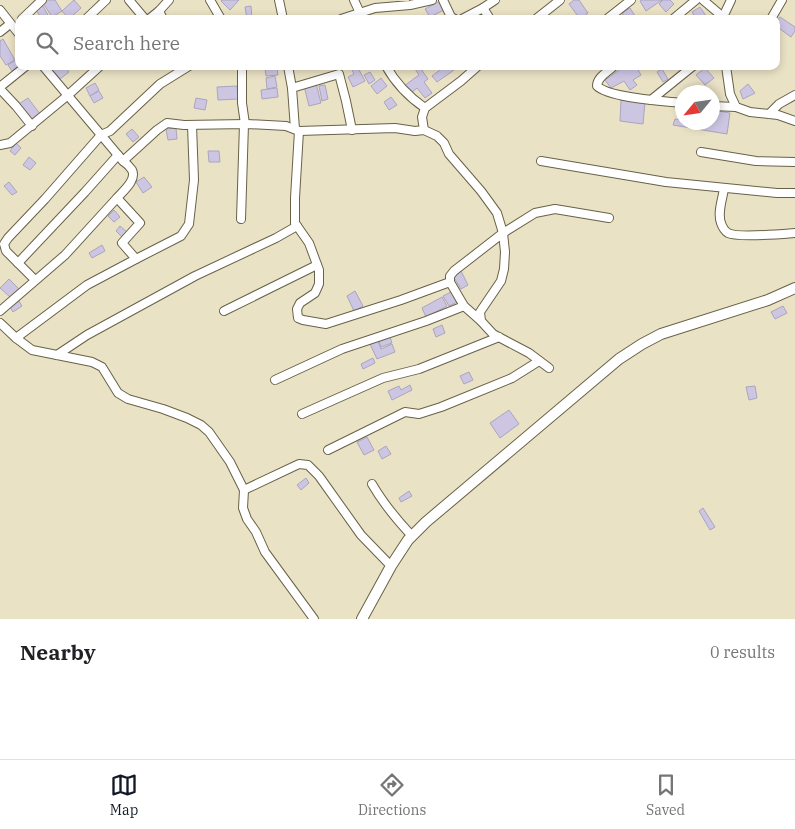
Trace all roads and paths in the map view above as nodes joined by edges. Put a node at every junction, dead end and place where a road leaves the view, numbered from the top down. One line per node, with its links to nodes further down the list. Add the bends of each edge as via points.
1 (42, 0): 22 (street)
2 (106, 0): 23 (street)
3 (129, 0): 24 (street)
4 (170, 0): 20 (street)
5 (210, 0): 27 (street)
6 (279, 0): 28 (street)
7 (354, 0): 21 (street)
8 (432, 0): 17 (street)
9 (443, 0): 30 (street)
10 (495, 0): 18 (street)
11 (560, 0): 33 (street)
12 (631, 0): 34 (street)
13 (696, 0): 35 (street)
14 (702, 0): 36 (street)
15 (731, 0): 37 (street)
16 (782, 0): 38 (street)
17 (409, 3): 21 (street)
18 (482, 8): 31 (street); 32 (street)
19 (0, 10): 39 (street)
20 (159, 11): 25 (street); 26 (street)
21 (360, 13): 29 (street)
22 (26, 15)
23 (90, 15)
24 (141, 15)
25 (154, 15)
26 (162, 15)
27 (219, 15)
28 (282, 15)
29 (354, 15)
30 (450, 15)
31 (469, 15)
32 (487, 15)
33 (541, 15)
34 (611, 15)
35 (678, 15)
36 (721, 15)
37 (726, 15)
38 (773, 15)
39 (14, 24): 40 (street)
40 (0, 32)
41 (21, 70): 52 (street)
42 (46, 70): 55 (street)
43 (96, 70): 55 (street)
44 (183, 70): 69 (street, via 160,84 110,131)
45 (242, 70): 63 (street)
46 (289, 70): 53 (street)
47 (389, 70): 60 (street, via 403,90)
48 (474, 70): 60 (street)
49 (609, 70): 56 (street, via 597,82 599,88)
50 (688, 70): 56 (street)
51 (727, 70): 59 (street, via 730,94)
52 (0, 88): 65 (street)
53 (292, 88): 66 (street); 67 (street, via 339,74)
54 (795, 95): 61 (street, via 778,104)
55 (68, 96): 65 (street); 69 (street)
56 (651, 100): 57 (street)
57 (675, 102)
58 (720, 106): 59 (street)
59 (736, 107): 61 (street)
60 (425, 108): 68 (street, via 422,117)
61 (769, 114): 62 (street)
62 (795, 121)
63 (245, 124): 64 (street); 66 (street, via 286,126); 79 (street)
64 (192, 125): 72 (street, via 167,123); 83 (street, via 194,180 189,224 181,236)
65 (32, 126): 70 (street, via 10,143)
66 (297, 130): 67 (street); 80 (street)
67 (352, 130): 68 (street)
68 (424, 130): 81 (street, via 444,143 449,154 497,213)
69 (101, 135): 72 (street); 84 (street, via 4,244 6,251)
70 (0, 145)
71 (701, 152): 74 (street, via 756,161)
72 (121, 158): 77 (street, via 133,176); 84 (street)
73 (541, 162): 75 (street)
74 (795, 162)
75 (724, 188): 76 (street); 82 (street, via 720,222 728,233)
76 (795, 193)
77 (117, 198): 83 (street, via 140,223 122,243); 86 (street, via 65,256)
78 (609, 218): 81 (street, via 544,210)
79 (241, 219)
80 (297, 226): 85 (street); 96 (street, via 195,276)
81 (503, 232): 87 (street, via 454,270); 92 (street, via 505,252 501,281 480,312)
82 (795, 233)
83 (136, 259): 95 (street, via 87,285)
84 (18, 263): 86 (street)
85 (317, 265): 87 (street, via 319,284 315,293 300,303 298,318 326,324); 91 (street)
86 (35, 280): 90 (street)
87 (450, 282): 89 (street)
88 (795, 288): 104 (street, via 768,300 661,334 634,349)
89 (464, 306): 92 (street); 99 (street, via 342,348)
90 (0, 311)
91 (224, 311)
92 (481, 321): 94 (street)
93 (0, 323): 95 (street)
94 (499, 337): 97 (street); 100 (street, via 419,369 383,378)
95 (16, 338): 96 (street, via 32,350)
96 (57, 355): 103 (street, via 92,362 102,367 118,393 201,425 219,445)
97 (539, 361): 98 (street); 101 (street, via 512,378 441,407 419,414 406,412)
98 (550, 368)
99 (275, 380)
100 (302, 414)
101 (328, 450)
102 (372, 484): 104 (street)
103 (244, 490): 105 (street, via 299,464 308,465 370,546); 106 (street, via 243,508 247,519 265,552)
104 (412, 536): 105 (street)
105 (391, 566): 107 (street)
106 (314, 619)
107 (362, 619)

